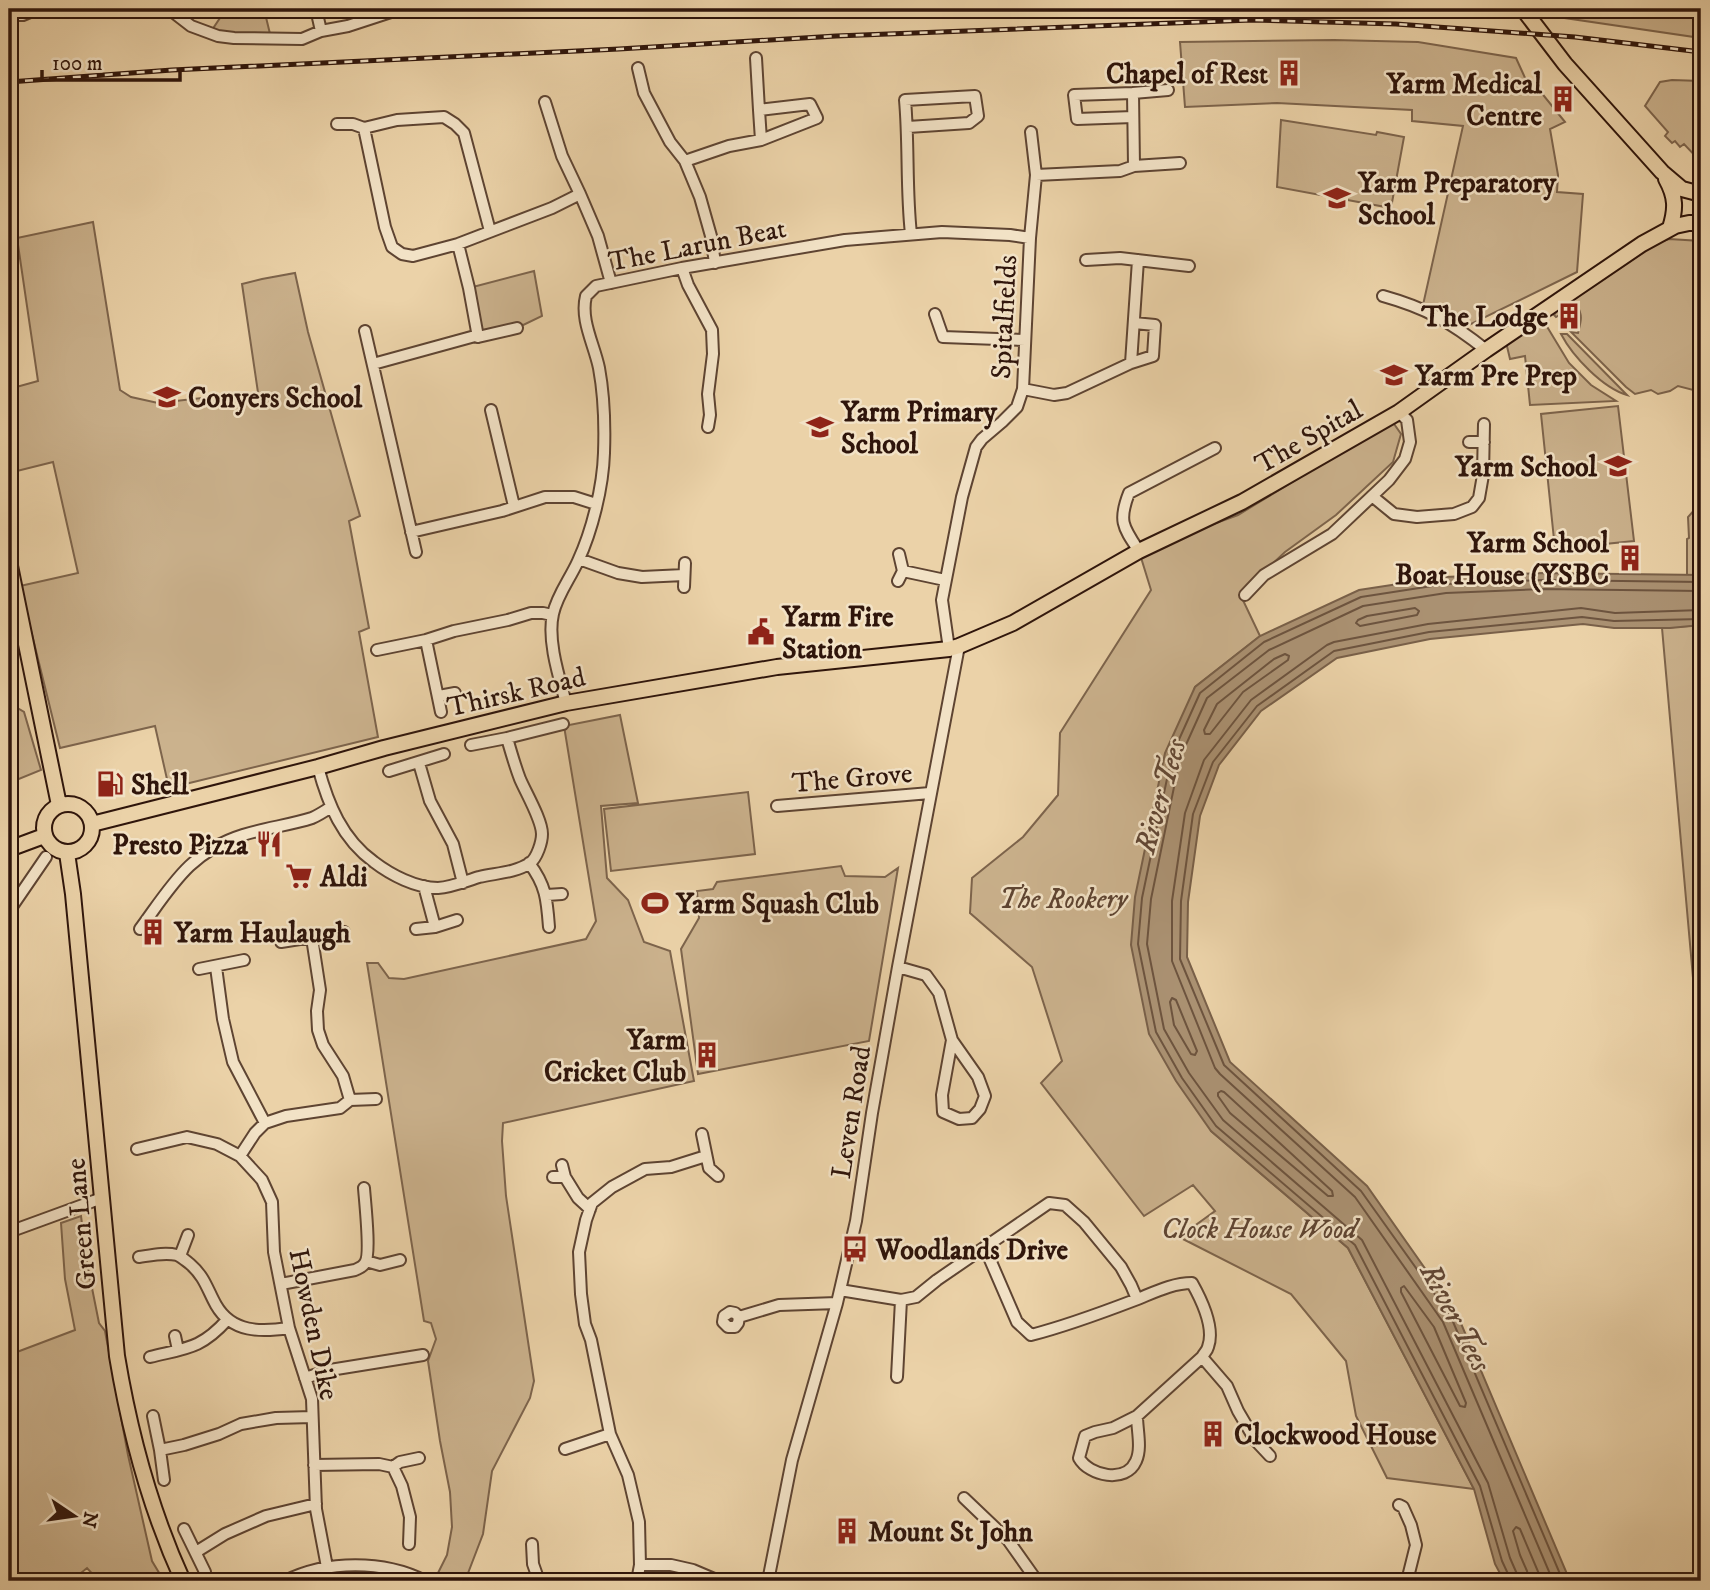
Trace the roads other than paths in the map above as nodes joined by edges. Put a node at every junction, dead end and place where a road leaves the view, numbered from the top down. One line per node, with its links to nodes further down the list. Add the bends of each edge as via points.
1 (37, 9): 6 (street)
2 (169, 9): 7 (street, via 191,26 218,36 302,39)
3 (316, 9): 7 (street)
4 (400, 9): 7 (street)
5 (1523, 9): 23 (main road, via 1565,64)
6 (9, 15)
7 (321, 31)
8 (756, 58): 13 (street)
9 (638, 68): 20 (street, via 646,79 644,93)
10 (1168, 90): 11 (street)
11 (1133, 93): 14 (street); 14 (street, via 1074,95 1077,119)
12 (545, 102): 25 (street)
13 (759, 110): 19 (street); 19 (street, via 810,104 817,118)
14 (1133, 117): 22 (street)
15 (337, 124): 17 (street)
16 (908, 127): 16 (street, via 905,100 975,96 978,116 969,123); 30 (street)
17 (364, 128): 29 (street, via 444,117 455,124 464,133); 32 (street, via 392,247 413,256)
18 (1031, 132): 24 (street, Spitalfields)
19 (761, 140): 20 (street)
20 (685, 162): 35 (street, via 700,197)
21 (1180, 163): 22 (street)
22 (1134, 166): 24 (street, via 1120,171)
23 (1662, 172): 26 (main road, via 1682,189); 28 (main road, via 1674,197)
24 (1036, 176): 31 (street, Spitalfields)
25 (580, 194): 29 (street); 38 (street)
26 (1701, 194)
27 (1701, 223): 28 (main road, The Spital)
28 (1670, 228): 46 (main road, The Spital)
29 (490, 231): 32 (street)
30 (911, 234): 31 (street, The Larun Beat); 35 (street, The Larun Beat, via 845,240)
31 (1030, 238): 45 (street, Spitalfields)
32 (458, 244): 44 (street)
33 (1086, 260): 34 (street)
34 (1138, 260): 36 (street); 41 (street)
35 (715, 263): 37 (street, The Larun Beat)
36 (1189, 265)
37 (682, 268): 38 (street, The Larun Beat); 52 (street, via 698,315 712,330)
38 (611, 283): 58 (street, The Larun Beat, via 596,286 584,303 599,369 603,413 604,456)
39 (1383, 296): 46 (street, via 1435,315)
40 (935, 314): 45 (street, via 943,337)
41 (1134, 323): 47 (street); 47 (street, via 1155,326 1153,356)
42 (517, 328): 44 (street)
43 (365, 331): 48 (street)
44 (478, 337): 48 (street)
45 (1025, 340): 49 (street, Spitalfields)
46 (1486, 350): 51 (main road, The Spital)
47 (1131, 363): 49 (street, via 1067,393)
48 (373, 364): 60 (street)
49 (1023, 389): 67 (street, Spitalfields, via 1017,407 976,447)
50 (491, 410): 59 (street)
51 (1399, 412): 57 (street, via 1407,420 1410,442 1405,459); 61 (main road, The Spital, via 1242,502)
52 (706, 419)
53 (1484, 424): 55 (street)
54 (1469, 442): 55 (street)
55 (1484, 442): 57 (street, via 1479,498 1472,507 1454,514 1417,517 1394,514)
56 (1212, 453): 61 (street, via 1129,493 1122,517)
57 (1372, 496): 68 (street, via 1332,534 1264,575 1248,592)
58 (596, 504): 59 (street, via 574,497 545,497); 64 (street, The Larun Beat)
59 (514, 506): 60 (street)
60 (411, 532): 62 (street)
61 (1139, 551): 71 (main road, The Spital, via 1013,623)
62 (416, 552)
63 (900, 554): 67 (street, via 900,576)
64 (579, 559): 66 (street, via 618,573 684,581); 69 (street, The Larun Beat)
65 (9, 561): 85 (main road)
66 (685, 563)
67 (945, 580): 71 (street, Spitalfields, via 942,600)
68 (1262, 597)
69 (552, 615): 70 (street, via 531,613); 75 (street, The Larun Beat, via 551,633)
70 (426, 640): 72 (street); 74 (street)
71 (954, 648): 75 (main road, Thirsk Road, via 778,667); 84 (street, Leven Road)
72 (377, 650)
73 (455, 693): 74 (street)
74 (439, 696): 76 (street)
75 (566, 703): 82 (main road, Thirsk Road)
76 (441, 712)
77 (563, 724): 78 (street)
78 (507, 738): 79 (street); 93 (street, via 542,833)
79 (471, 745)
80 (444, 754): 81 (street)
81 (419, 763): 83 (street); 94 (street, via 430,801 453,844)
82 (318, 767): 87 (street); 88 (main road, Thirsk Road)
83 (389, 771)
84 (930, 793): 86 (street, The Grove); 111 (street, Leven Road)
85 (59, 805): 88 (main road, via 78,806); 89 (main road, via 46,817)
86 (777, 806)
87 (331, 807): 95 (street, via 350,840 373,862); 99 (street, via 314,817 217,846 182,872)
88 (92, 824): 91 (main road, via 89,841)
89 (44, 836): 90 (main road); 91 (main road, via 56,850)
90 (9, 849)
91 (67, 853): 124 (main road, Green Lane)
92 (46, 857): 98 (street)
93 (530, 863): 94 (street); 97 (street)
94 (463, 883): 95 (street)
95 (424, 886): 102 (street)
96 (562, 894): 97 (street)
97 (547, 895): 103 (street)
98 (9, 911)
99 (149, 916): 101 (street); 104 (street)
100 (457, 920): 102 (street)
101 (160, 924)
102 (435, 927): 105 (street)
103 (549, 927)
104 (140, 929)
105 (416, 929)
106 (344, 932): 107 (street)
107 (312, 938): 108 (street); 115 (street, via 320,990 318,1030 343,1076)
108 (281, 943)
109 (244, 960): 110 (street)
110 (216, 967): 112 (street); 116 (street, via 233,1062)
111 (898, 967): 113 (street, via 926,975 939,993); 136 (street, Leven Road, via 856,1221)
112 (199, 969)
113 (952, 1040): 113 (street, via 978,1077 985,1096 972,1118 959,1119 943,1112)
114 (376, 1099): 115 (street)
115 (350, 1100): 116 (street, via 340,1108)
116 (265, 1123): 119 (street)
117 (702, 1134): 120 (street)
118 (143, 1143): 119 (street, Howden Dike, via 187,1137 217,1144)
119 (240, 1156): 135 (street, Howden Dike, via 262,1180 272,1202)
120 (706, 1156): 122 (street, via 709,1168); 125 (street, via 645,1169 612,1187)
121 (560, 1173): 125 (street)
122 (718, 1176)
123 (364, 1188): 126 (street)
124 (102, 1198): 128 (street); 175 (main road, Green Lane, via 125,1403 149,1494)
125 (590, 1209): 156 (street, via 579,1252 581,1294)
126 (366, 1211): 127 (street); 134 (street)
127 (353, 1212)
128 (9, 1232)
129 (188, 1235): 131 (street)
130 (985, 1248): 137 (street, via 1017,1322 1031,1335); 137 (street, via 1049,1203 1065,1205 1121,1267); 138 (street, via 916,1297)
131 (180, 1256): 132 (street); 141 (street, via 205,1280)
132 (139, 1257)
133 (400, 1260): 134 (street, via 380,1265)
134 (366, 1261): 135 (street, via 355,1270)
135 (281, 1284): 142 (street, Howden Dike)
136 (840, 1290): 138 (street); 139 (street, Leven Road)
137 (1137, 1299): 147 (street, via 1192,1283 1202,1300 1209,1330 1209,1346)
138 (901, 1300): 150 (street)
139 (837, 1303): 140 (street, via 779,1306); 181 (street, Leven Road, via 792,1460)
140 (738, 1317)
141 (227, 1320): 142 (street, via 258,1331); 144 (street, via 197,1346)
142 (289, 1328): 151 (street, Howden Dike)
143 (175, 1336): 144 (street)
144 (178, 1350): 146 (street)
145 (423, 1355): 148 (street)
146 (150, 1357)
147 (1202, 1357): 153 (street); 160 (street, via 1227,1386 1255,1440)
148 (397, 1359): 149 (street); 151 (street)
149 (400, 1372)
150 (897, 1377)
151 (305, 1378): 154 (street, Howden Dike)
152 (153, 1416): 159 (street)
153 (1137, 1416): 153 (street, via 1085,1436 1079,1458 1083,1465 1111,1475 1122,1474 1135,1464)
154 (312, 1417): 159 (street, via 242,1423 184,1446); 162 (street, Howden Dike)
155 (572, 1433): 157 (street)
156 (610, 1434): 157 (street); 172 (street, via 628,1475 639,1522)
157 (580, 1444): 158 (street)
158 (565, 1449)
159 (160, 1450): 164 (street)
160 (1270, 1452)
161 (419, 1458): 163 (street)
162 (314, 1465): 163 (street); 165 (street, Howden Dike)
163 (393, 1466): 169 (street, via 410,1517)
164 (164, 1480)
165 (316, 1504): 171 (street, via 266,1516); 173 (street, Howden Dike)
166 (965, 1504): 182 (street, via 1008,1540)
167 (1399, 1507): 185 (street, via 1411,1525 1416,1545)
168 (184, 1529): 171 (street)
169 (409, 1544)
170 (536, 1551): 178 (street, via 533,1563)
171 (196, 1552): 174 (street)
172 (640, 1565): 179 (street); 180 (street, via 671,1565)
173 (327, 1567): 176 (street); 177 (street, via 368,1565)
174 (205, 1572)
175 (183, 1581)
176 (285, 1581)
177 (425, 1581)
178 (539, 1581)
179 (637, 1581)
180 (719, 1581)
181 (768, 1581)
182 (1037, 1581)
183 (1057, 1581): 184 (street)
184 (1088, 1581)
185 (1407, 1581)

